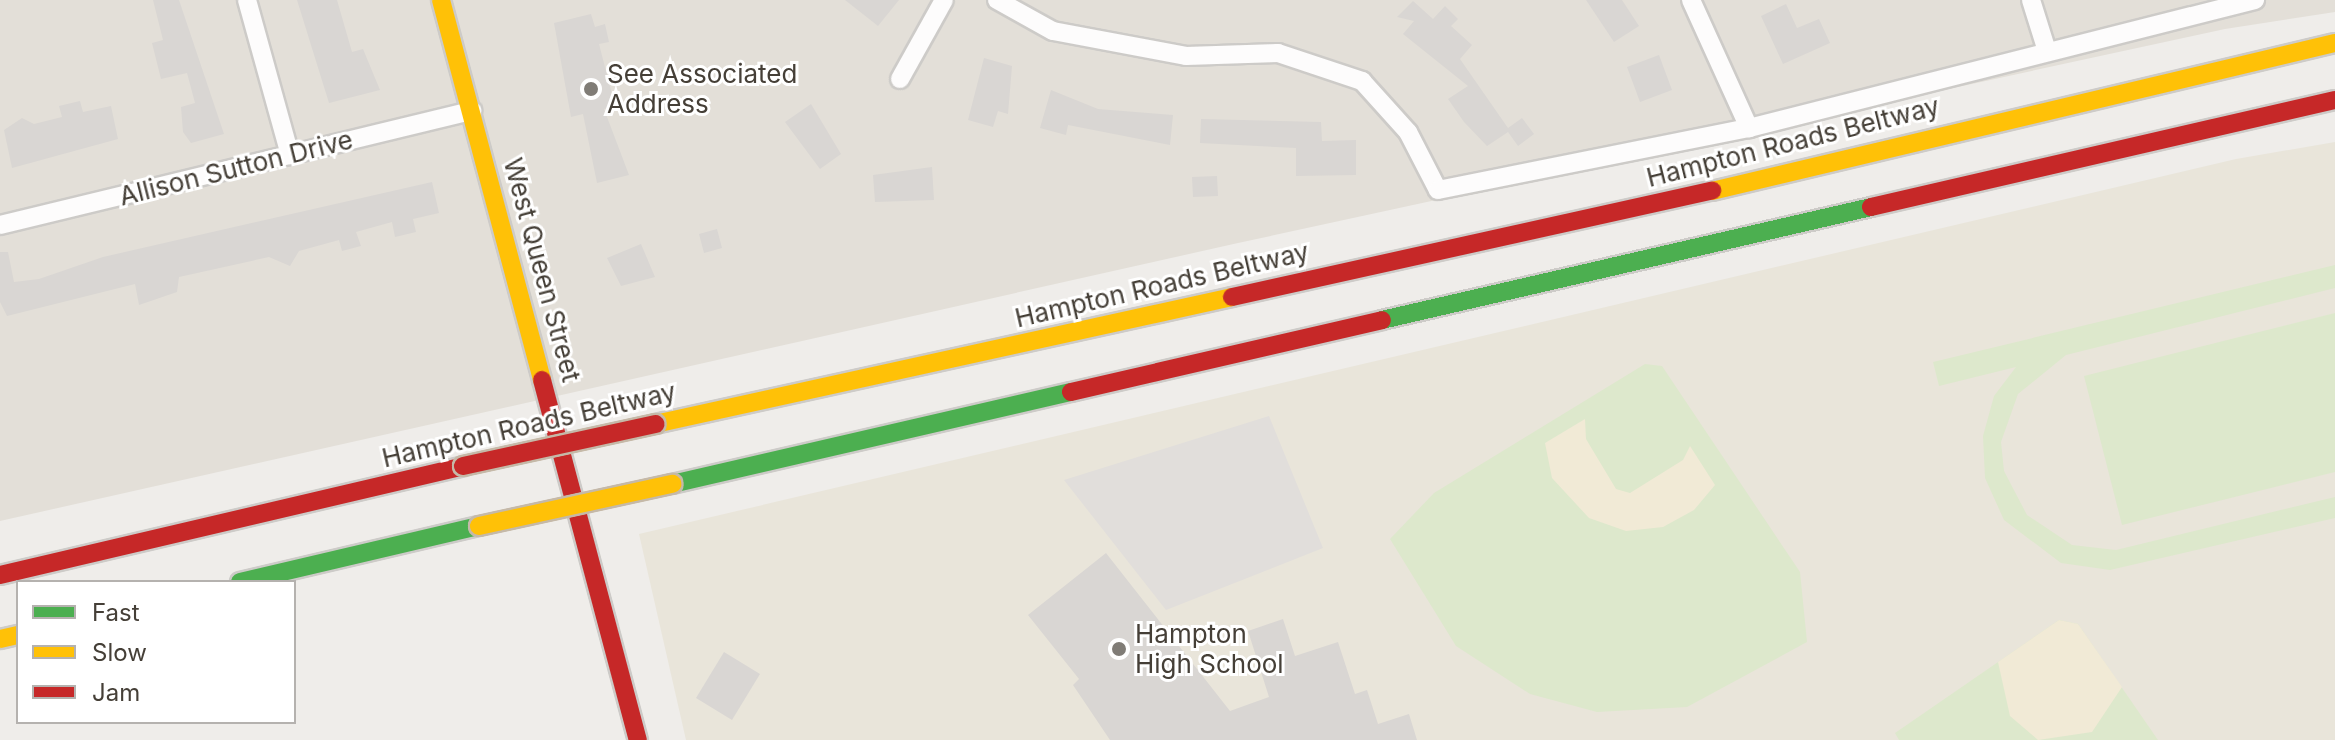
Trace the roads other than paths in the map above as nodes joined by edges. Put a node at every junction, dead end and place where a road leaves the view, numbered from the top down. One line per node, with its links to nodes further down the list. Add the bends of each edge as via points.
1 (247, 0): 14 (street)
2 (441, 0): 12 (main road, West Queen Street)
3 (944, 0): 10 (street)
4 (997, 0): 13 (street, via 1053,31 1186,56 1278,53 1362,81 1408,132 1438,190)
5 (1691, 0): 13 (street)
6 (2031, 0): 9 (street)
7 (2255, 0): 9 (street)
8 (2335, 43): 16 (main road, Hampton Roads Beltway, bridge, via 1608,215 463,466)
9 (2046, 48): 13 (street)
10 (900, 79)
11 (2335, 100): 17 (main road, bridge)
12 (472, 111): 14 (street, Allison Sutton Drive); 18 (main road, West Queen Street)
13 (1749, 128)
14 (290, 155): 15 (street, Allison Sutton Drive)
15 (0, 225)
16 (0, 575)
17 (249, 580)
18 (638, 740)

